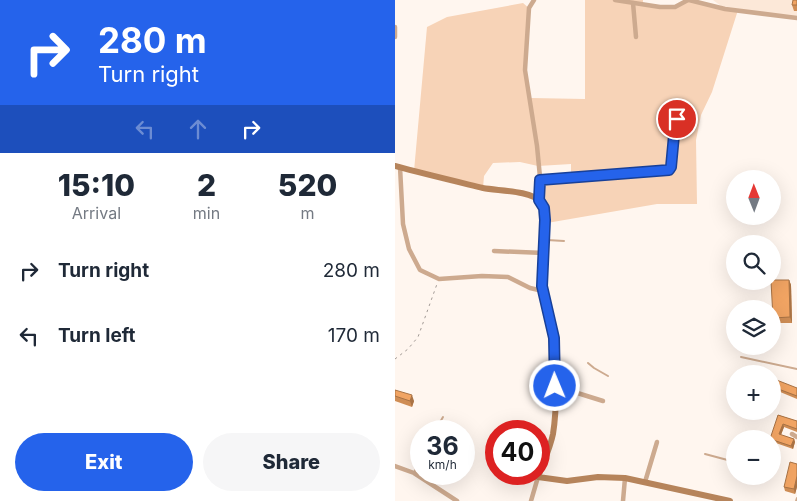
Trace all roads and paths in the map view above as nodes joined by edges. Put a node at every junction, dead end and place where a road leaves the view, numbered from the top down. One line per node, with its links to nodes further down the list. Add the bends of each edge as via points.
1 (534, 0): 11 (street, via 529,8 525,70)
2 (615, 0): 4 (street)
3 (689, 0): 4 (street, via 675,7); 5 (street, via 725,9)
4 (633, 3): 8 (street)
5 (797, 18)
6 (395, 27): 7 (street)
7 (395, 37)
8 (636, 37)
9 (681, 104): 11 (street, via 669,170)
10 (397, 167): 12 (street); 17 (street, via 409,249 420,270)
11 (540, 180): 12 (street)
12 (539, 200): 13 (street, via 544,208)
13 (544, 240): 14 (lane); 16 (street)
14 (564, 241)
15 (494, 251): 16 (street)
16 (544, 253): 18 (street)
17 (439, 279): 18 (street, via 508,277); 20 (path, via 418,337)
18 (543, 291): 24 (street, via 554,338)
19 (741, 357): 22 (lane)
20 (395, 359)
21 (588, 363): 23 (lane)
22 (797, 369)
23 (608, 376)
24 (555, 386): 25 (street); 30 (street)
25 (603, 402)
26 (443, 417): 27 (lane)
27 (441, 420)
28 (791, 434): 29 (street)
29 (797, 437)
30 (550, 441)
31 (657, 442): 38 (street)
32 (705, 454): 33 (lane)
33 (726, 460)
34 (395, 466): 35 (street)
35 (410, 472)
36 (625, 478): 37 (street); 38 (street); 43 (street)
37 (550, 479)
38 (645, 482): 44 (street)
39 (432, 485): 41 (street)
40 (536, 485): 42 (street)
41 (457, 501)
42 (531, 501)
43 (623, 501)
44 (731, 501)

